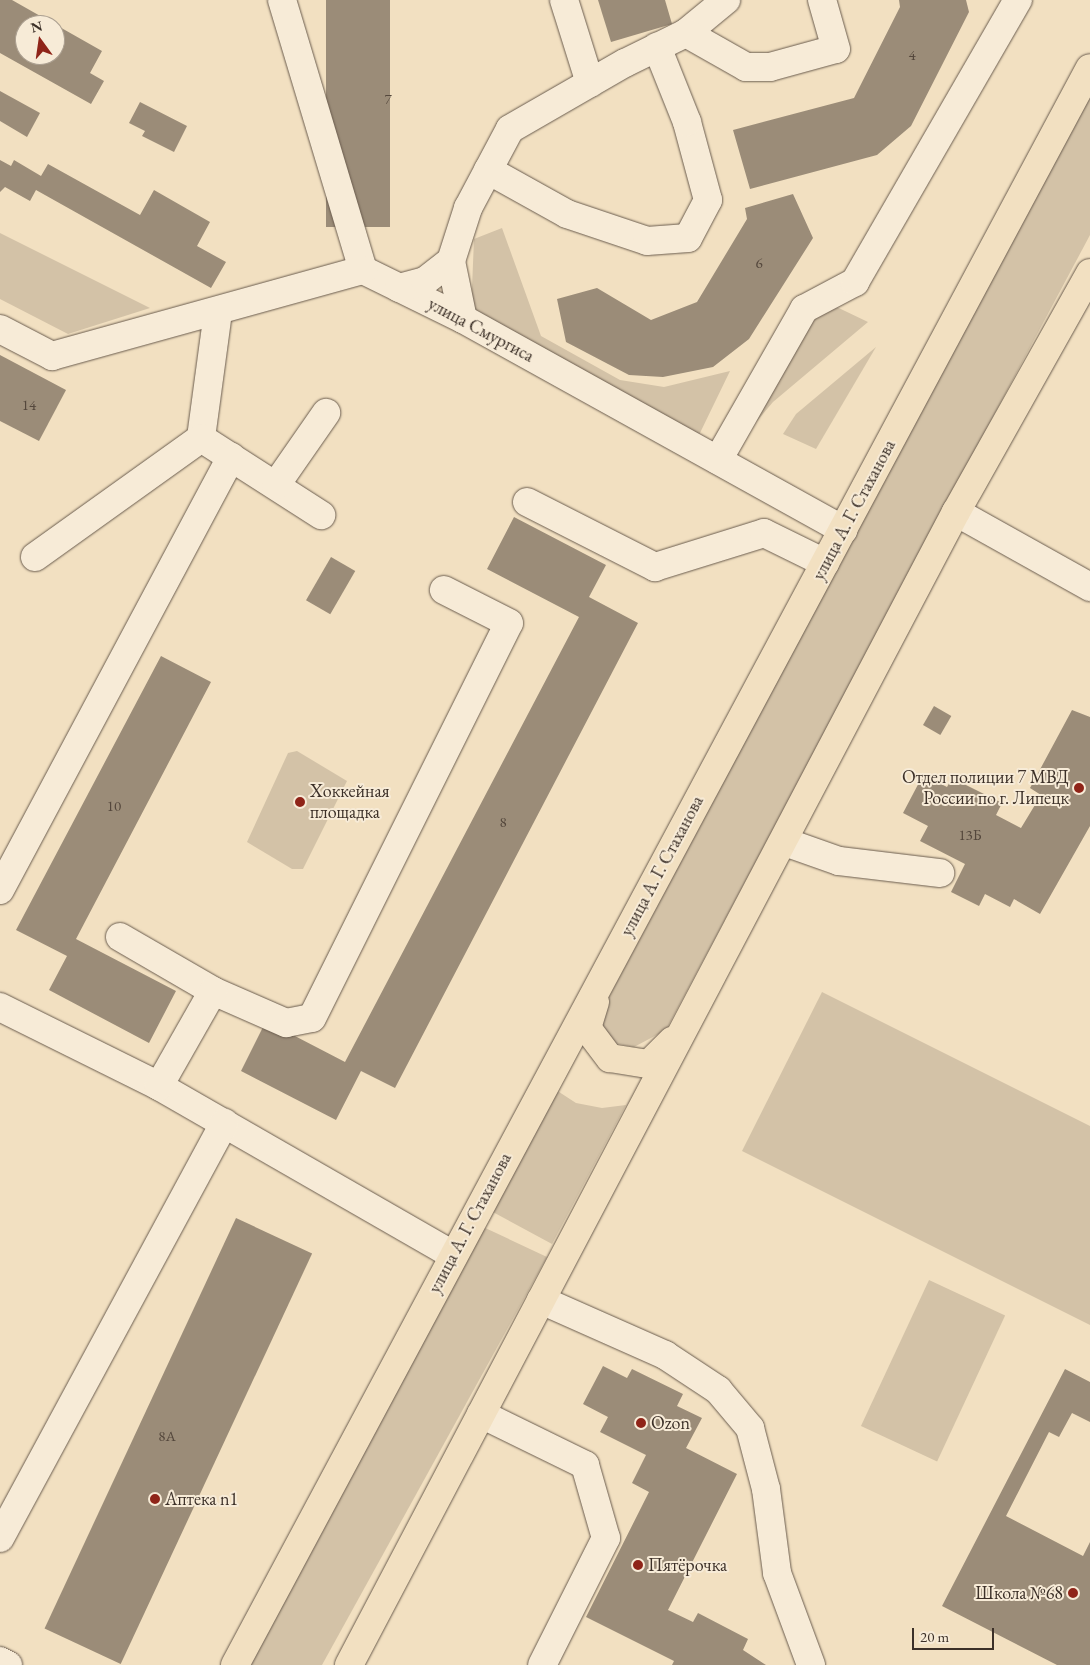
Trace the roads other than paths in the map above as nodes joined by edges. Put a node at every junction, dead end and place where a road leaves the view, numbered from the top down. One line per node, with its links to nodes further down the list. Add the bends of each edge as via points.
1 (282, 0): 12 (street)
2 (564, 0): 9 (street)
3 (726, 0): 6 (street)
4 (822, 0): 6 (street, via 836,49 770,67 746,67)
5 (1018, 0): 21 (street, via 855,282 804,310)
6 (686, 33): 7 (street)
7 (657, 48): 9 (street); 10 (street, via 687,122 708,200 688,238 647,240 567,214)
8 (1090, 68): 26 (main road, улица А. Г. Стаханова)
9 (590, 82): 10 (street, via 510,129)
10 (488, 170): 11 (street, via 468,208)
11 (451, 261): 14 (street, via 425,281); 16 (street)
12 (363, 270): 14 (street, улица Смургиса); 15 (street)
13 (1090, 274): 24 (main road)
14 (399, 288): 16 (street, улица Смургиса)
15 (218, 312): 17 (street, via 52,356); 19 (street)
16 (463, 319): 21 (street, улица Смургиса)
17 (0, 329)
18 (326, 413): 22 (street)
19 (201, 438): 20 (street); 27 (street)
20 (230, 457): 22 (street); 32 (street)
21 (718, 460): 26 (street, улица Смургиса)
22 (276, 485): 25 (street)
23 (527, 502): 28 (street, via 655,567 764,533)
24 (956, 512): 29 (street); 31 (main road)
25 (321, 515)
26 (843, 530): 28 (main road, улица А. Г. Стаханова)
27 (35, 558)
28 (825, 563): 35 (main road, улица А. Г. Стаханова)
29 (1090, 586)
30 (444, 590): 36 (street, via 509,623 312,1018 286,1023)
31 (784, 842): 33 (street, via 839,861); 38 (main road)
32 (4, 873)
33 (940, 873)
34 (120, 937): 36 (street)
35 (602, 979): 38 (main road, via 588,1028 610,1058 648,1064); 41 (main road, улица А. Г. Стаханова)
36 (212, 991): 39 (street)
37 (0, 1008): 39 (street)
38 (685, 1028): 42 (main road)
39 (159, 1086): 40 (street)
40 (224, 1123): 41 (street); 44 (street)
41 (453, 1255): 47 (main road, улица А. Г. Стаханова)
42 (541, 1300): 43 (main road); 50 (street, via 665,1355 718,1390 750,1428 766,1489 777,1572)
43 (482, 1414): 48 (main road); 49 (street, via 585,1465 606,1538)
44 (0, 1538)
45 (0, 1661): 46 (street)
46 (8, 1665)
47 (235, 1665)
48 (349, 1665)
49 (542, 1665)
50 (810, 1665)

